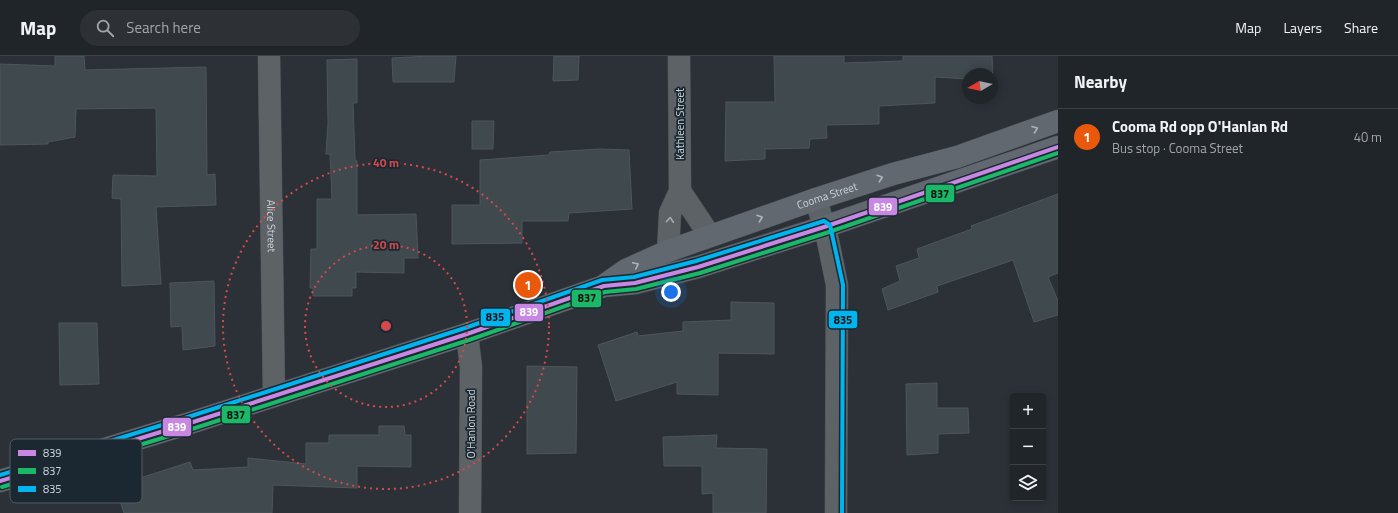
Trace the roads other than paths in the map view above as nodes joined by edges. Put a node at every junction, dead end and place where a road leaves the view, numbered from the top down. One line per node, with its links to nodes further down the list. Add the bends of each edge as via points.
1 (269, 56): 12 (street, Alice Street)
2 (679, 56): 5 (street, Kathleen Street)
3 (1058, 121): 6 (main road, Cooma Street, one-way to 3, via 957,157)
4 (1058, 147): 7 (main road, Cooma Street)
5 (680, 191): 8 (street); 9 (street, Kathleen Street, one-way to 5, via 670,214)
6 (816, 199): 7 (street); 8 (main road, Cooma Street, one-way to 6)
7 (824, 227): 10 (main road, Cooma Street, via 698,268 635,283); 17 (street, via 837,285)
8 (710, 236): 9 (main road, Cooma Street)
9 (668, 250): 10 (main road, Cooma Street, one-way to 9, via 626,270)
10 (604, 286): 11 (main road, Cooma Street)
11 (467, 334): 12 (main road, Cooma Street); 16 (street, O'Hanlon Road, via 471,367)
12 (274, 396): 13 (main road, Cooma Street)
13 (140, 439)
14 (10, 478): 15 (main road, Cooma Street)
15 (0, 481)
16 (470, 513)
17 (836, 513)

